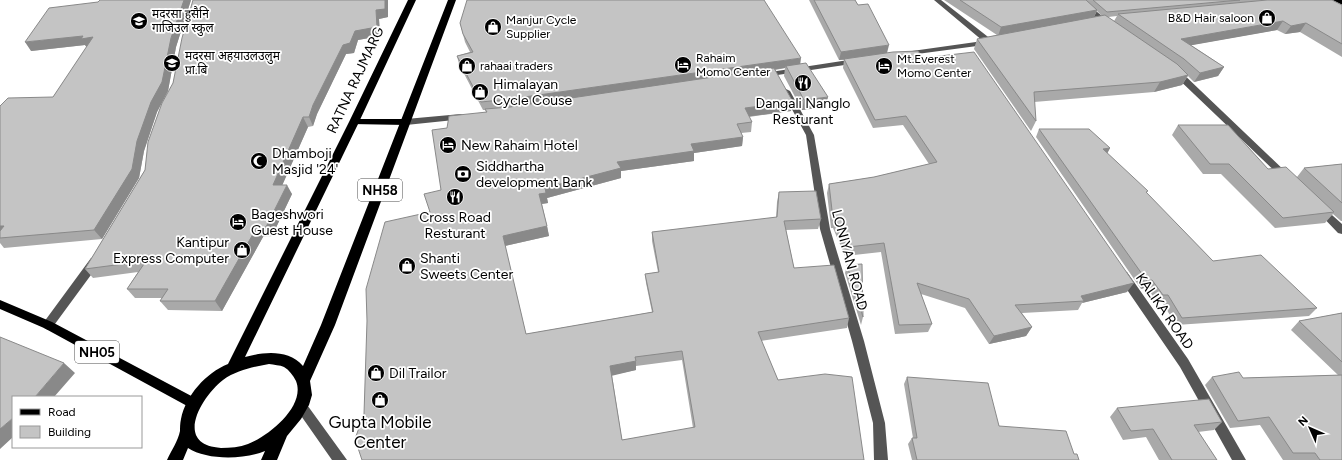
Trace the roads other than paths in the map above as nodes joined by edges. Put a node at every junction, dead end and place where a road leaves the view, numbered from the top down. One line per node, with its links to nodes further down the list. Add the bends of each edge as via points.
1 (412, 0): 16 (highway, RATNA RAJMARG)
2 (452, 0): 17 (highway, NH58)
3 (937, 0): 8 (street, via 993,41)
4 (1078, 0): 6 (street)
5 (1117, 19): 6 (street)
6 (1098, 21): 7 (street)
7 (1114, 29)
8 (966, 45): 9 (street); 10 (street)
9 (895, 55)
10 (974, 57)
11 (863, 60): 13 (street)
12 (1168, 67): 18 (street)
13 (776, 73): 14 (street); 34 (street, LONIYAN ROAD, via 810,135 825,229 880,423)
14 (753, 77)
15 (466, 116): 17 (street)
16 (354, 122): 17 (main road); 25 (highway, RATNA RAJMARG)
17 (406, 122): 26 (highway, NH58, via 328,325)
18 (1290, 181)
19 (1313, 203): 20 (street)
20 (1342, 230)
21 (102, 251): 24 (street)
22 (1116, 265): 35 (street, KALIKA ROAD, via 1184,363)
23 (0, 304): 24 (main road, NH05)
24 (48, 325): 27 (main road, NH05)
25 (233, 367): 26 (highway, via 251,360 269,358 284,361 297,368); 27 (highway, via 217,377)
26 (304, 380): 28 (highway, NH58, via 305,391)
27 (192, 403): 29 (highway, via 187,418)
28 (301, 406): 30 (highway, NH58); 33 (street)
29 (187, 432): 30 (highway, NH58, via 194,444 206,452 222,456 256,448); 31 (highway)
30 (280, 433): 32 (highway, NH58)
31 (175, 460)
32 (269, 460)
33 (340, 460)
34 (881, 460)
35 (1239, 460)

